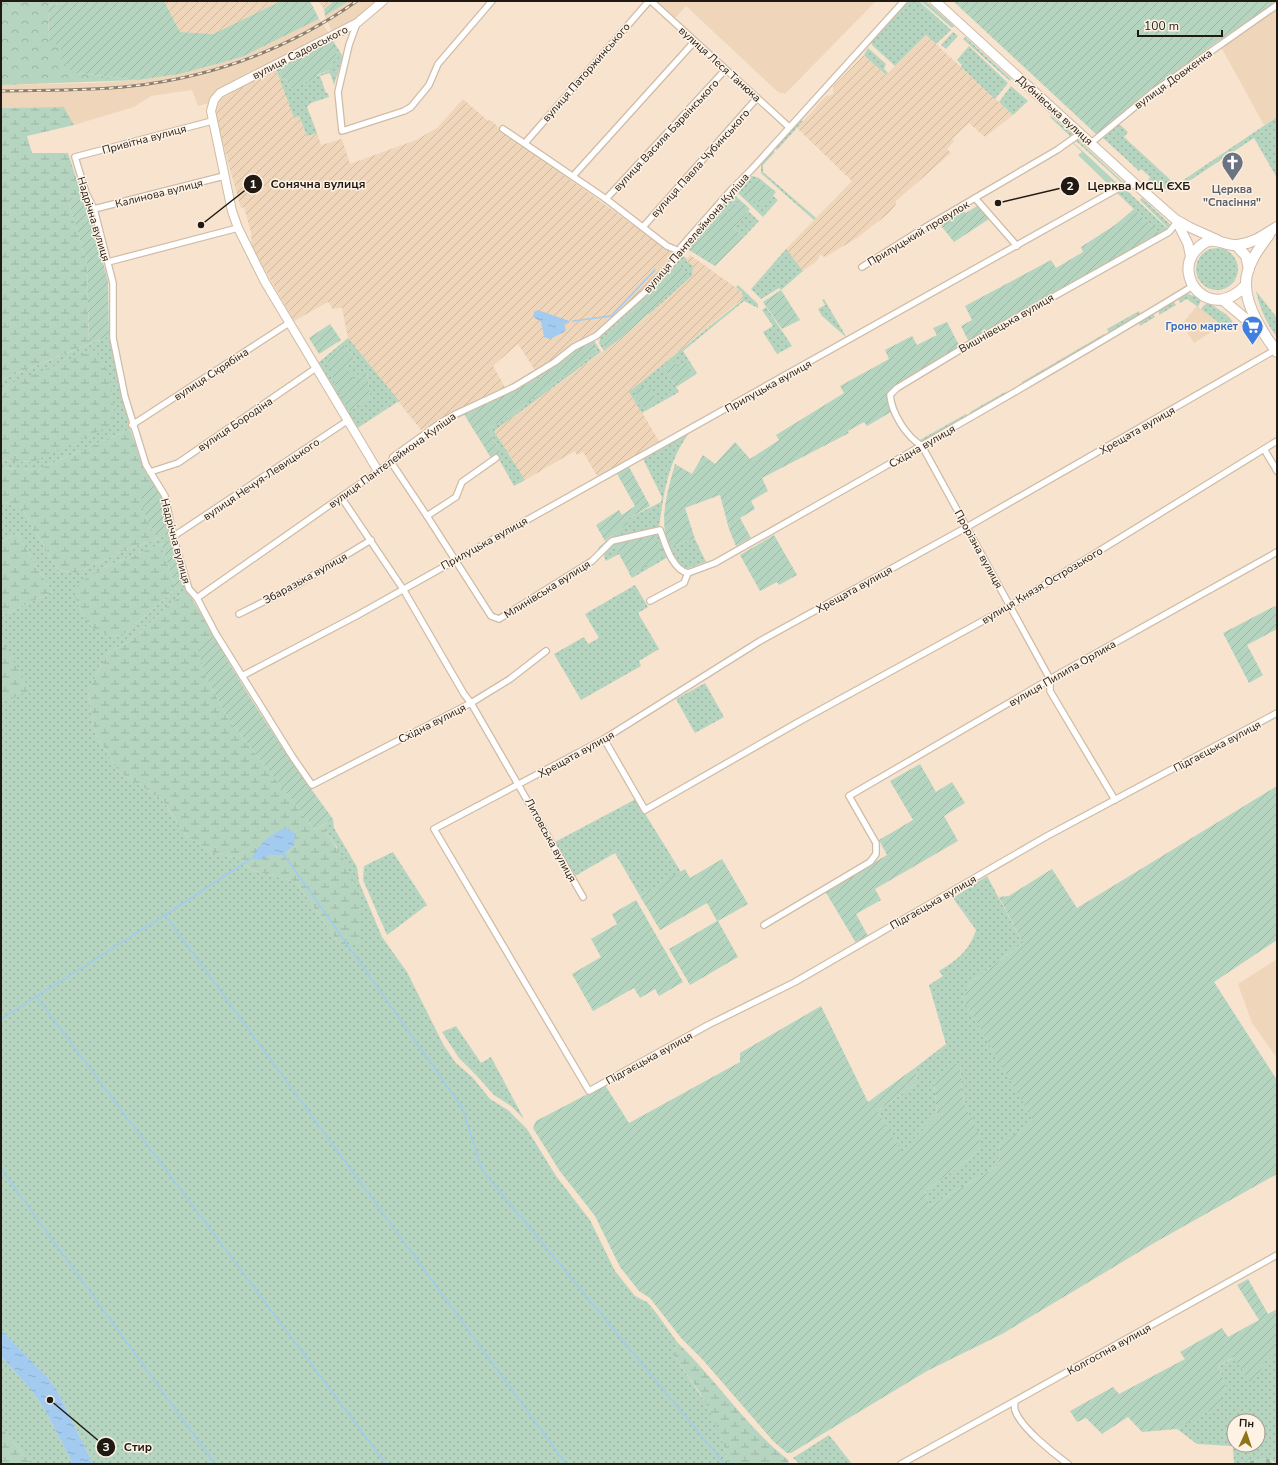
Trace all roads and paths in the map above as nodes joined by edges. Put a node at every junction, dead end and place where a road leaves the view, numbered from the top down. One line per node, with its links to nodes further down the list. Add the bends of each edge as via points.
1 (383, 1): 7 (street, вулиця Садовського)
2 (492, 1): 7 (street, via 438,64 429,84 411,107 342,131 338,92)
3 (650, 1): 8 (street, вулиця Леся Танюка); 15 (street, вулиця Паторжинського)
4 (904, 1): 12 (street, вулиця Пантелеймона Куліша)
5 (935, 1): 14 (main road, Дубнівська вулиця)
6 (1277, 5): 16 (street, вулиця Довженка, via 1153,92)
7 (357, 23): 11 (street, вулиця Садовського, via 220,93 214,100)
8 (694, 42): 9 (street, вулиця Леся Танюка); 19 (street)
9 (725, 70): 10 (street, вулиця Леся Танюка); 22 (street, вулиця Василя Барвінського)
10 (757, 98): 12 (street, вулиця Леся Танюка); 25 (street, вулиця Павла Чубинського)
11 (212, 121): 17 (street, Привітна вулиця); 18 (street)
12 (789, 127): 31 (street, вулиця Пантелеймона Куліша)
13 (503, 128): 15 (street)
14 (1081, 133): 16 (main road, Дубнівська вулиця); 21 (street, Прилуцький провулок)
15 (525, 143): 19 (street)
16 (1091, 143): 20 (main road, Дубнівська вулиця)
17 (75, 157): 23 (street, Надрічна вулиця, via 86,193)
18 (224, 176): 23 (street, Калинова вулиця); 26 (street)
19 (573, 176): 22 (street)
20 (1133, 182): 24 (main road, Дубнівська вулиця); 30 (street, Прилуцька вулиця)
21 (975, 198): 30 (street, Прилуцький провулок); 34 (street, Прилуцький провулок)
22 (606, 199): 25 (street)
23 (94, 209): 33 (street, Надрічна вулиця)
24 (1176, 221): 28 (main road); 32 (main road, via 1188,244); 46 (street, Вишнівецька вулиця, via 1169,232 978,339 892,392 891,400 898,420 916,443)
25 (643, 227): 31 (street, via 666,246)
26 (238, 228): 33 (street); 39 (street, via 261,276)
27 (1275, 229): 29 (highway, via 1253,242); 35 (highway, via 1257,251)
28 (1218, 240): 29 (highway); 32 (highway, via 1205,243 1196,250)
29 (1236, 245): 35 (highway, via 1246,256)
30 (1017, 246): 59 (street, Прилуцька вулиця)
31 (679, 251): 49 (street, вулиця Пантелеймона Куліша, via 676,259 645,292 596,336 574,347 514,387 440,423 393,457)
32 (1191, 259): 37 (highway, via 1189,272)
33 (108, 262): 44 (street, Надрічна вулиця, via 113,282 113,338)
34 (862, 267)
35 (1249, 269): 36 (highway)
36 (1246, 285): 38 (highway, via 1236,295); 40 (highway, via 1253,312)
37 (1193, 286): 38 (highway, via 1200,294 1210,299); 46 (street, Східна вулиця, via 1070,361)
38 (1223, 300): 40 (highway)
39 (289, 324): 42 (street); 44 (street, вулиця Скрябіна)
40 (1264, 335): 41 (highway)
41 (1276, 351): 55 (street, Хрещата вулиця)
42 (316, 368): 43 (street); 52 (street, вулиця Бородіна, via 178,463)
43 (348, 421): 50 (street); 56 (street, вулиця Нечуя-Левицького)
44 (132, 425): 52 (street, Надрічна вулиця)
45 (1277, 441): 47 (street, вулиця Князя Острозького)
46 (922, 446): 55 (street, Прорізна вулиця); 60 (street, Східна вулиця, via 715,563)
47 (1264, 449): 51 (street); 64 (street, вулиця Князя Острозького)
48 (496, 458): 54 (street, via 462,482 456,498)
49 (391, 462): 50 (street, вулиця Пантелеймона Куліша); 54 (street, Млинівська вулиця)
50 (378, 470): 53 (street, вулиця Пантелеймона Куліша)
51 (1277, 471)
52 (150, 472): 56 (street, Надрічна вулиця, via 165,496)
53 (341, 497): 57 (street); 62 (street, вулиця Пантелеймона Куліша)
54 (427, 516): 59 (street, Млинівська вулиця)
55 (967, 527): 64 (street, Прорізна вулиця); 71 (street, Хрещата вулиця, via 760,641)
56 (174, 536): 62 (street, Надрічна вулиця, via 189,589)
57 (371, 540): 61 (street); 65 (street, Збаразька вулиця, via 295,586)
58 (1277, 552): 68 (street, вулиця Пилипа Орлика)
59 (454, 559): 60 (street, Млинівська вулиця, via 491,616 499,619 592,561 612,541 660,530 676,565 683,572); 61 (street, Прилуцька вулиця)
60 (688, 572): 63 (street, via 684,583)
61 (403, 589): 67 (street, Прилуцька вулиця); 69 (street)
62 (197, 598): 67 (street, Надрічна вулиця)
63 (650, 601)
64 (1010, 606): 68 (street, Прорізна вулиця); 71 (street, вулиця Князя Острозького, via 645,810)
65 (239, 614)
66 (546, 651): 69 (street, Східна вулиця, via 510,679)
67 (242, 676): 73 (street, Надрічна вулиця)
68 (1050, 679): 74 (street, Прорізна вулиця, via 1050,691); 76 (street, вулиця Пилипа Орлика, via 849,796 876,843 876,854 870,862)
69 (471, 703): 72 (street); 73 (street, Східна вулиця)
70 (1277, 713): 74 (street, Підгаєцька вулиця)
71 (604, 739): 72 (street, Хрещата вулиця)
72 (520, 784): 75 (street, Литовська вулиця); 77 (street, Хрещата вулиця, via 434,829)
73 (312, 785)
74 (1115, 800): 77 (street, Підгаєцька вулиця, via 795,982 708,1025)
75 (583, 897)
76 (764, 925)
77 (589, 1091)
78 (1277, 1255): 79 (street, Колгоспна вулиця)
79 (1015, 1401): 80 (street, Колгоспна вулиця); 81 (street, via 1015,1410 1021,1421 1049,1450)
80 (900, 1464)
81 (1068, 1464)

